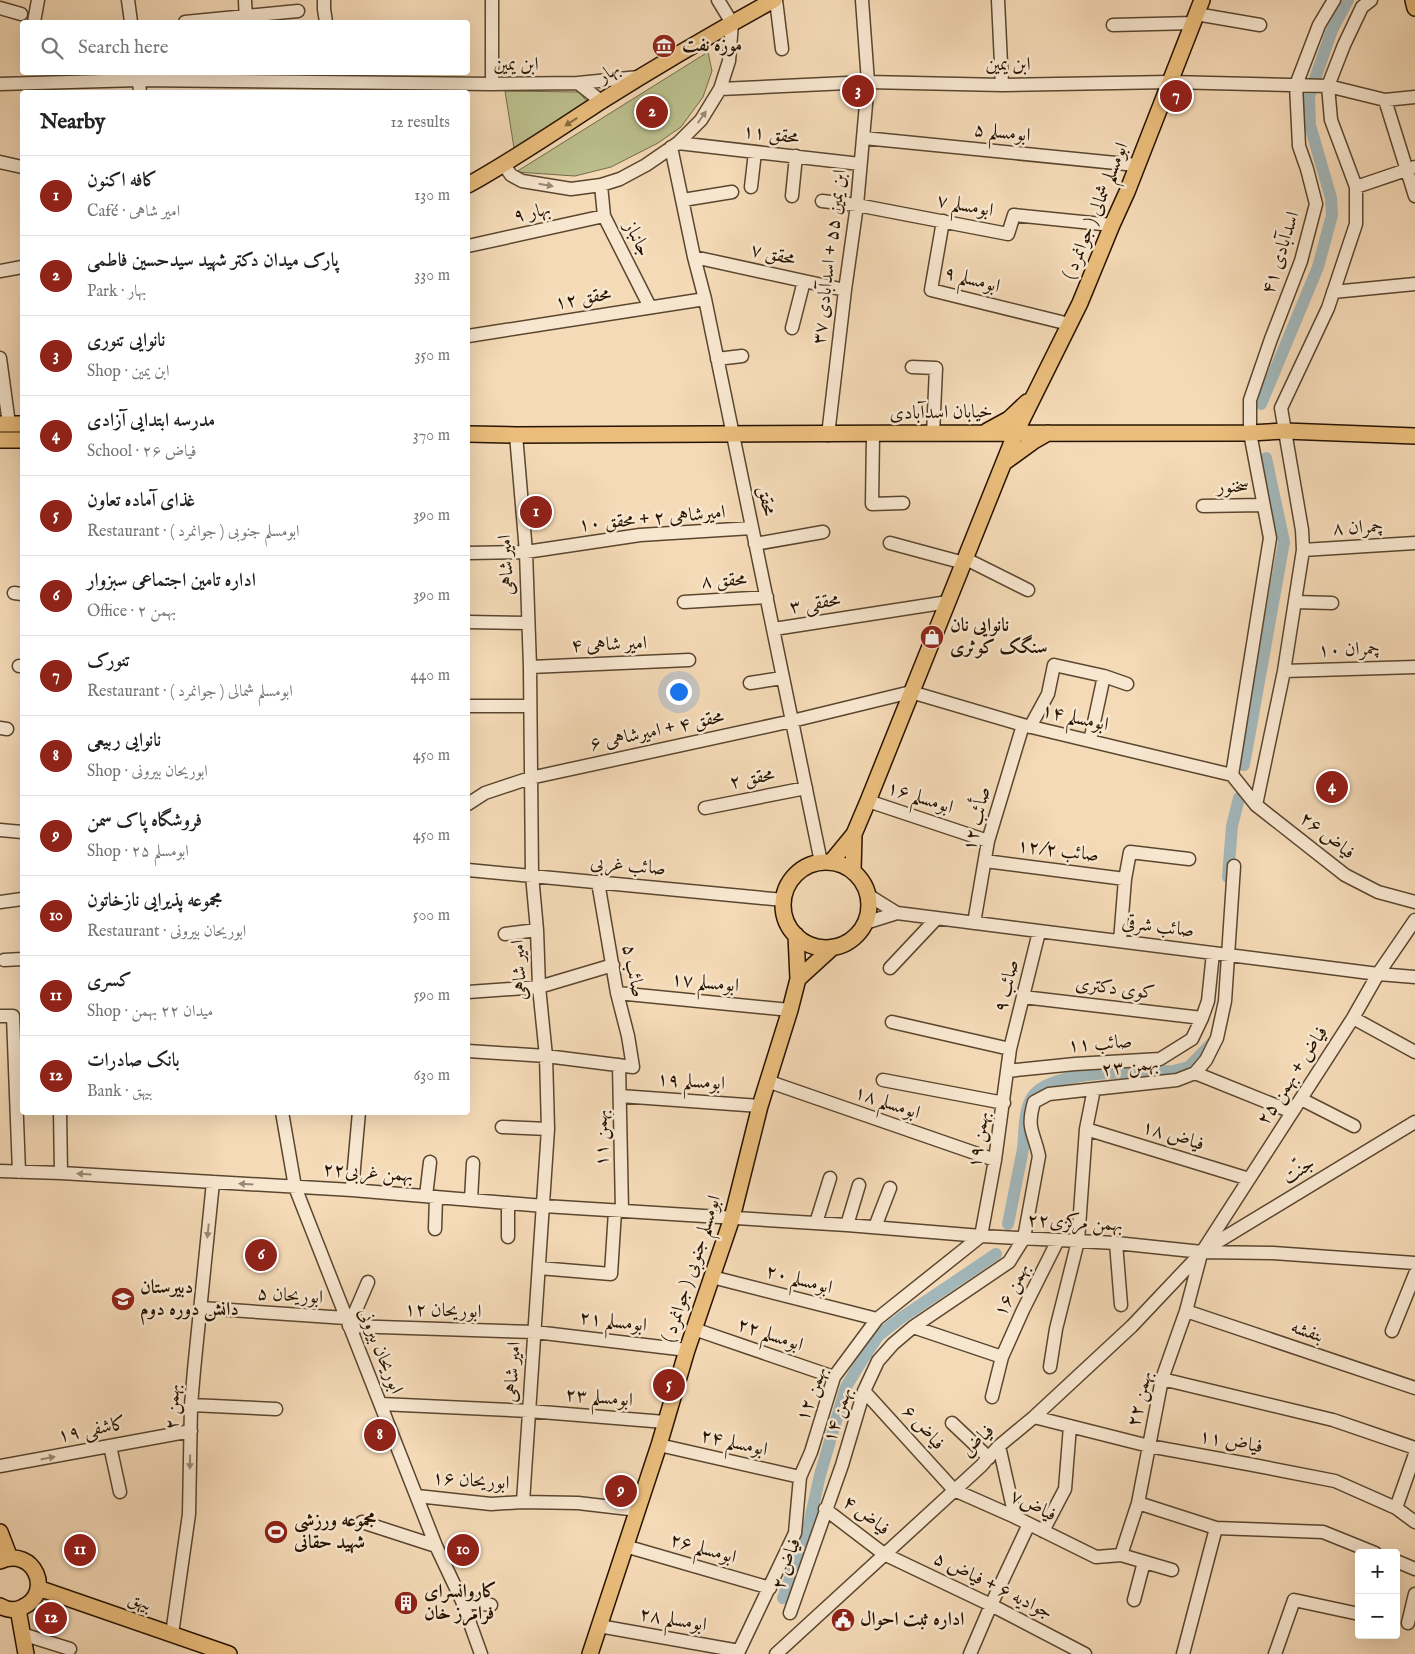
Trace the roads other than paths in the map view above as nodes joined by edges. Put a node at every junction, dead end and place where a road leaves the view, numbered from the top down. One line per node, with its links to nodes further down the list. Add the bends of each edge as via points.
1 (38, 0): 20 (street)
2 (128, 0): 21 (street)
3 (245, 0): 19 (street)
4 (324, 0): 23 (street)
5 (492, 0): 37 (street)
6 (718, 0): 24 (street)
7 (775, 0): 24 (main road, بهار); 27 (street)
8 (862, 0): 33 (street, ابن یمین ۵۵ + اسدآبادی ۳۷)
9 (998, 0): 38 (street)
10 (1202, 0): 18 (main road, ابومسلم شمالی ( جوانمرد ))
11 (1334, 0): 39 (street, اسدآبادی ۴۱, via 1319,24)
12 (1371, 0): 40 (street, via 1362,7)
13 (1413, 0): 15 (main road)
14 (0, 8): 17 (street)
15 (1415, 8)
16 (298, 10): 19 (street)
17 (21, 14)
18 (1195, 18): 25 (street); 26 (street); 34 (main road, ابومسلم شمالی ( جوانمرد ))
19 (246, 19): 22 (street)
20 (34, 20)
21 (131, 20)
22 (226, 20)
23 (326, 20)
24 (732, 23): 29 (main road, بهار); 43 (street, via 729,62)
25 (1260, 24)
26 (1113, 25)
27 (782, 49)
28 (338, 77): 32 (street, ابن یمین); 42 (street, ابن یمین)
29 (642, 77): 35 (street, ابن یمین); 46 (main road, بهار)
30 (26, 78): 31 (street, ابن یمین); 36 (street, ابن یمین)
31 (139, 82): 41 (street, ابن یمین)
32 (266, 82): 41 (street, ابن یمین)
33 (868, 82): 38 (street, ابن یمین); 43 (street, ابن یمین); 47 (street, ابن یمین ۵۵ + اسدآبادی ۳۷)
34 (1169, 82): 38 (street, ابن یمین); 39 (street, ابن یمین); 54 (main road, ابومسلم شمالی ( جوانمرد ))
35 (578, 83): 37 (street, ابن یمین); 46 (street)
36 (0, 84)
37 (492, 84): 42 (street, ابن یمین)
38 (1002, 85)
39 (1296, 85): 40 (street, ابن یمین); 93 (street, اسدآبادی ۴۱, via 1299,146 1316,204 1301,262 1250,400)
40 (1328, 86): 45 (street); 60 (street, via 1331,120)
41 (212, 87)
42 (360, 87)
43 (720, 89): 48 (street, one-way to 43, via 701,120)
44 (1415, 97): 45 (street)
45 (1385, 100): 56 (street)
46 (602, 102): 53 (main road, بهار, one-way to 53)
47 (864, 138): 52 (street, ابن یمین ۵۵ + اسدآبادی ۳۷); 54 (street, ابومسلم ۵)
48 (674, 145): 49 (street, محقق ۱۱); 58 (street, via 646,165); 64 (street, محقق)
49 (755, 152): 50 (street, محقق ۱۱); 59 (street)
50 (796, 156): 52 (street, محقق ۱۱); 62 (street)
51 (0, 162): 55 (street)
52 (860, 164): 66 (street, ابن یمین ۵۵ + اسدآبادی ۳۷)
53 (504, 165): 57 (main road, بهار); 58 (street, one-way to 58, via 511,175 522,181 571,189)
54 (1136, 165): 69 (main road, ابومسلم شمالی ( جوانمرد ))
55 (20, 167)
56 (1411, 168): 60 (street); 63 (street)
57 (470, 183)
58 (601, 185): 67 (street, جانباز)
59 (751, 187)
60 (1356, 187): 77 (street, via 1356,224)
61 (732, 192): 64 (street)
62 (792, 196)
63 (1415, 196)
64 (683, 200): 71 (street, محقق)
65 (822, 201): 66 (street, ابومسلم ۷)
66 (857, 205): 68 (street, ابومسلم ۷); 76 (street, ابن یمین ۵۵ + اسدآبادی ۳۷)
67 (604, 216): 70 (street, بهار ۹); 79 (street, جانباز)
68 (943, 221): 69 (street, ابومسلم ۷, via 1008,234 1014,215); 80 (street, ابومسلم ۹, via 931,290)
69 (1112, 225): 80 (main road, ابومسلم شمالی ( جوانمرد ))
70 (470, 246)
71 (694, 256): 74 (street, محقق ۷); 78 (street, محقق)
72 (20, 267): 73 (street)
73 (0, 271)
74 (804, 281): 76 (street, محقق ۷); 81 (street)
75 (1415, 284): 77 (street)
76 (845, 290): 98 (street, ابن یمین ۵۵ + اسدآبادی ۳۷)
77 (1333, 292): 89 (street, via 1281,408)
78 (705, 298): 79 (street, محقق ۱۲); 85 (street, محقق)
79 (650, 307): 82 (street, محقق ۱۲)
80 (1069, 324): 87 (main road, ابومسلم شمالی ( جوانمرد ))
81 (792, 328)
82 (470, 336)
83 (742, 356): 85 (street)
84 (0, 358): 88 (street)
85 (717, 359): 95 (street, محقق)
86 (912, 367): 96 (street, via 936,368)
87 (1035, 394): 90 (main road, ابومسلم شمالی ( جوانمرد )); 92 (main road, via 1009,419)
88 (11, 424)
89 (1285, 431): 93 (main road, خیابان اسدآبادی); 100 (main road, خیابان اسدآبادی); 112 (street)
90 (1016, 432): 91 (main road, خیابان اسدآبادی); 92 (main road, خیابان اسدآبادی); 103 (main road, ابومسلم شمالی ( جوانمرد ))
91 (1050, 432): 93 (main road, خیابان اسدآبادی); 103 (main road)
92 (984, 433): 96 (main road, خیابان اسدآبادی)
93 (1250, 433): 105 (street, اسدآبادی ۴۱)
94 (470, 434): 97 (main road, خیابان اسدآبادی)
95 (733, 434): 97 (main road, خیابان اسدآبادی); 98 (main road, خیابان اسدآبادی); 107 (street, محقق)
96 (933, 434): 99 (main road, خیابان اسدآبادی)
97 (516, 435): 113 (street, امیر شاهی)
98 (828, 435): 99 (main road, خیابان اسدآبادی)
99 (873, 435): 104 (street, via 872,504)
100 (1415, 436)
101 (0, 440): 102 (main road)
102 (20, 440)
103 (1004, 463): 115 (main road, ابومسلم شمالی ( جوانمرد ))
104 (903, 502)
105 (1263, 505): 106 (street, سخنور); 139 (street, اسدآبادی ۴۱, via 1270,538)
106 (1203, 506)
107 (752, 528): 111 (street, محقق); 113 (street, امیرشاهی ۲ + محقق ۱۰, via 640,535)
108 (823, 532): 111 (street)
109 (890, 543): 115 (street)
110 (1415, 543): 112 (street, چمران ۸)
111 (755, 544): 117 (street, محقق)
112 (1303, 550): 120 (street)
113 (526, 552): 114 (street, امیرشاهی ۲ + محقق ۱۰); 123 (street, امیر شاهی)
114 (470, 553)
115 (965, 561): 116 (street); 119 (main road, ابومسلم شمالی ( جوانمرد ))
116 (1028, 590)
117 (766, 597): 118 (street, محقق ۸); 124 (street, محقق)
118 (684, 602)
119 (948, 602): 124 (street, محققی ۳); 133 (main road, ابومسلم شمالی ( جوانمرد ))
120 (1295, 602): 121 (street); 128 (street)
121 (1332, 603)
122 (470, 622): 123 (street)
123 (528, 623): 126 (street, امیر شاهی)
124 (774, 630): 130 (street, محقق)
125 (689, 660): 126 (street, امیر شاهی ۴)
126 (530, 667): 135 (street, امیر شاهی)
127 (1415, 667): 128 (street, چمران ۱۰)
128 (1284, 671): 144 (street)
129 (1104, 676): 132 (street); 137 (street, صأئب ۱۲, via 1054,665 1048,694); 138 (street)
130 (782, 678): 131 (street); 136 (street, محقق)
131 (750, 683)
132 (1127, 684)
133 (910, 692): 136 (street, محقق ۴ + امیرشاهی ۶); 137 (street, ابومسلم ۱۴); 142 (main road, ابومسلم شمالی ( جوانمرد ))
134 (470, 706): 135 (street)
135 (529, 706): 140 (street, امیر شاهی)
136 (792, 721): 140 (street, محقق ۴ + امیرشاهی ۶); 141 (street, محقق)
137 (1026, 726): 138 (street, ابومسلم ۱۴); 149 (street, صأئب ۱۲)
138 (1090, 741): 139 (street, ابومسلم ۱۴)
139 (1232, 775): 144 (street, فیاض ۲۶)
140 (530, 778): 143 (street, محقق ۴ + امیرشاهی ۶, via 485,793); 156 (street, امیر شاهی)
141 (806, 788): 145 (street, محقق ۲); 152 (street, محقق)
142 (868, 801): 148 (main road, ابومسلم شمالی ( جوانمرد )); 149 (street, ابومسلم ۱۶)
143 (470, 803)
144 (1256, 805): 163 (street, فیاض ۲۶, via 1345,875 1378,892)
145 (705, 808)
146 (0, 830): 147 (street)
147 (20, 832)
148 (854, 834): 152 (main road); 155 (main road)
149 (988, 841): 151 (street, صأئب ۱۲)
150 (1189, 859): 157 (street, via 1130,852)
151 (985, 861): 157 (street, صائب ۱۲/۲); 168 (street, صأئب ۱۲)
152 (826, 862): 155 (main road); 161 (main road, via 800,871 792,879)
153 (1234, 866): 176 (street)
154 (470, 870): 156 (street, صائب غربی)
155 (853, 871): 159 (main road)
156 (532, 875): 158 (street, صائب غربی); 169 (street, امیر شاهی)
157 (1125, 879): 173 (street)
158 (598, 882): 161 (street, صائب غربی); 179 (street, صائب ۵)
159 (868, 895): 164 (street); 167 (main road)
160 (20, 899): 162 (street)
161 (784, 900): 172 (main road, via 788,925)
162 (0, 902)
163 (1415, 902)
164 (897, 913): 165 (street, صائب شرقی); 167 (street)
165 (937, 918): 168 (street, صائب شرقی); 180 (street)
166 (1415, 920): 181 (street, فیاض + بهمن ۲۵)
167 (865, 923): 174 (main road, via 858,934 846,943)
168 (974, 923): 170 (street, صائب شرقی)
169 (537, 930): 171 (street); 184 (street, امیر شاهی)
170 (1039, 932): 173 (street, صائب شرقی); 187 (street, صائب ۹)
171 (505, 934)
172 (796, 935): 174 (main road, via 813,945); 183 (main road, ابومسلم جنوبی ( جوانمرد ))
173 (1120, 941): 175 (street, صائب شرقی)
174 (833, 947): 183 (main road)
175 (1213, 953): 176 (street, صائب شرقی); 190 (street, صائب ۱۱, via 1208,1001)
176 (1228, 955): 181 (street, صائب شرقی); 199 (street, via 1225,1001 1217,1038)
177 (20, 959): 178 (street)
178 (4, 960)
179 (613, 965): 184 (street); 186 (street, صائب ۵)
180 (890, 968)
181 (1378, 974): 182 (street, صائب شرقی); 191 (street, فیاض + بهمن ۲۵)
182 (1415, 977)
183 (798, 979): 188 (main road, ابومسلم جنوبی ( جوانمرد ))
184 (539, 987): 185 (street); 196 (street, امیر شاهی)
185 (470, 992)
186 (617, 992): 188 (street, ابومسلم ۱۷); 197 (street, صائب ۵, via 633,1067)
187 (1023, 997): 190 (street, کوی دکتری); 193 (street, صائب ۹)
188 (790, 1010): 201 (main road, ابومسلم جنوبی ( جوانمرد ))
189 (0, 1016): 220 (street, via 13,1016)
190 (1202, 1018): 198 (street, صائب ۱۱, via 1192,1039 1160,1059)
191 (1353, 1018): 195 (street); 204 (street, فیاض + بهمن ۲۵)
192 (892, 1022): 193 (street)
193 (1010, 1049): 198 (street, بهمن ۱۹)
194 (470, 1051): 196 (street)
195 (1415, 1052)
196 (546, 1056): 197 (street); 214 (street, امیر شاهی)
197 (619, 1065): 203 (street, بهمن ۱۱)
198 (1007, 1071): 205 (street, بهمن ۱۹)
199 (1195, 1073): 202 (street, بهمن ۲۳, via 1177,1080); 207 (street)
200 (882, 1080): 205 (street)
201 (767, 1081): 206 (main road, ابومسلم جنوبی ( جوانمرد )); 216 (street, ابومسلم ۱۸)
202 (1094, 1090): 215 (street, بهمن ۲۳); 241 (street, via 1049,1094 1034,1102 1030,1132 1039,1156)
203 (620, 1096): 206 (street, ابومسلم ۱۹); 233 (street, بهمن ۱۱)
204 (1301, 1098): 207 (street, فیاض + بهمن ۲۵); 212 (street)
205 (1004, 1103): 216 (street, بهمن ۱۹)
206 (760, 1106): 234 (main road, ابومسلم جنوبی ( جوانمرد ))
207 (1292, 1112): 223 (street, فیاض + بهمن ۲۵)
208 (60, 1115): 221 (street)
209 (283, 1115): 226 (street, ابوریحان بیرونی)
210 (359, 1115): 228 (street)
211 (1415, 1122): 245 (street, جنّت)
212 (1354, 1126)
213 (502, 1127): 214 (street)
214 (548, 1129): 232 (street, امیر شاهی)
215 (1086, 1129): 223 (street, فیاض ۱۸); 243 (street, بهمن ۲۳)
216 (995, 1160): 239 (street, بهمن ۱۹)
217 (430, 1162): 229 (street)
218 (474, 1162): 230 (street)
219 (0, 1171): 220 (street, ۲۲بهمن غربی)
220 (19, 1172): 221 (street, ۲۲بهمن غربی)
221 (61, 1173): 224 (street, ۲۲بهمن غربی, one-way to 221)
222 (830, 1178): 235 (street)
223 (1249, 1179): 245 (street, فیاض + بهمن ۲۵)
224 (213, 1182): 226 (street, ۲۲بهمن غربی, one-way to 224); 252 (street, بهمن ۲, one-way to 252)
225 (859, 1185): 236 (street)
226 (295, 1187): 228 (street, ۲۲بهمن غربی); 255 (street, ابوریحان بیرونی)
227 (890, 1188): 237 (street)
228 (352, 1190): 229 (street, ۲۲بهمن غربی)
229 (431, 1196): 230 (street, ۲۲بهمن غربی); 238 (street)
230 (471, 1200): 231 (street, ۲۲بهمن غربی)
231 (508, 1203): 232 (street, ۲۲بهمن غربی); 240 (street)
232 (544, 1206): 233 (street, ۲۲بهمن غربی); 247 (street, امیر شاهی)
233 (618, 1211): 234 (street, ۲۲بهمن غربی); 247 (street, بهمن ۱۱, via 611,1274)
234 (732, 1218): 235 (street, ۲۲بهمن مرکزی); 249 (main road, ابومسلم جنوبی ( جوانمرد ))
235 (816, 1223): 236 (street, ۲۲بهمن مرکزی)
236 (847, 1225): 237 (street, ۲۲بهمن مرکزی)
237 (875, 1227): 239 (street, ۲۲بهمن مرکزی)
238 (435, 1229)
239 (981, 1236): 241 (street, ۲۲بهمن مرکزی); 254 (street, بهمن ۱۲)
240 (508, 1237)
241 (1024, 1238): 242 (street, ۲۲بهمن مرکزی); 256 (street, بهمن ۱۴, via 1009,1262)
242 (1058, 1240): 243 (street, ۲۲بهمن مرکزی); 261 (street, بهمن ۱۶)
243 (1078, 1241): 244 (street, ۲۲بهمن مرکزی); 262 (street, بهمن ۲۳, via 1056,1329)
244 (1116, 1244): 245 (street, ۲۲بهمن مرکزی); 251 (street)
245 (1202, 1252): 246 (street, ۲۲بهمن مرکزی, via 1273,1253); 253 (street, بهمن ۲۲); 272 (street, فیاض, via 1132,1326)
246 (1415, 1263)
247 (539, 1268): 259 (street, امیر شاهی)
248 (1415, 1274): 258 (street)
249 (712, 1277): 254 (street, ابومسلم ۲۰); 257 (main road, ابومسلم جنوبی ( جوانمرد ))
250 (368, 1282): 255 (street)
251 (1121, 1306)
252 (201, 1308): 255 (street, ابوریحان ۵); 268 (street, بهمن ۲)
253 (1186, 1311): 264 (street, بهمن ۲۲); 265 (street, بنفشه)
254 (877, 1320): 263 (street, بهمن ۱۲)
255 (348, 1322): 259 (street, ابوریحان ۱۲); 269 (street, ابوریحان بیرونی)
256 (913, 1327): 261 (street); 266 (street, بهمن ۱۴, via 878,1361)
257 (694, 1329): 260 (main road, ابومسلم جنوبی ( جوانمرد )); 263 (street, ابومسلم ۲۲)
258 (1392, 1331)
259 (535, 1332): 260 (street, ابومسلم ۲۱); 271 (street, امیر شاهی)
260 (687, 1350): 273 (main road, ابومسلم جنوبی ( جوانمرد ))
261 (1002, 1357): 267 (street, بهمن ۱۶)
262 (1050, 1368)
263 (834, 1377): 285 (street, بهمن ۱۲)
264 (1162, 1379): 280 (street, بهمن ۲۲); 281 (street, via 1333,1420)
265 (1415, 1388)
266 (864, 1391): 286 (street, فیاض ۶); 292 (street, بهمن ۱۴)
267 (992, 1397)
268 (191, 1404): 270 (street); 276 (street, بهمن ۲)
269 (381, 1404): 271 (street, ابومسلم ۲۳); 288 (street, ابوریحان بیرونی)
270 (276, 1408)
271 (529, 1411): 273 (street, ابومسلم ۲۳); 289 (street, امیر شاهی)
272 (1034, 1417): 275 (street, فیاض ۱۱); 279 (street, فیاض)
273 (666, 1422): 277 (main road, ابومسلم جنوبی ( جوانمرد ))
274 (952, 1422): 283 (street)
275 (1070, 1426): 280 (street, فیاض ۱۱); 300 (street, via 1065,1489)
276 (191, 1431): 278 (street, کاشفی ۱۹); 326 (street, بهمن ۲, one-way to 326, via 189,1514)
277 (659, 1445): 285 (street, ابومسلم ۲۴); 293 (main road, ابومسلم جنوبی ( جوانمرد ))
278 (110, 1446): 284 (street, کاشفی ۱۹, one-way to 278); 287 (street)
279 (999, 1446): 283 (street, فیاض); 294 (street)
280 (1149, 1446): 290 (street, بهمن ۲۲); 291 (street, فیاض ۱۱, via 1334,1481)
281 (1415, 1448)
282 (1415, 1454): 291 (street)
283 (989, 1458): 286 (street, فیاض)
284 (0, 1466)
285 (800, 1477): 313 (street, بهمن ۱۲, via 795,1534)
286 (954, 1490): 294 (street, فیاض۷); 305 (street, فیاض)
287 (120, 1492)
288 (417, 1496): 289 (street, ابوریحان ۱۶, via 491,1504); 302 (street, ابوریحان بیرونی)
289 (523, 1502): 293 (street, ابوریحان ۱۶)
290 (1138, 1503): 299 (street); 306 (street, بهمن ۲۲)
291 (1396, 1508): 296 (street, فیاض ۱۱)
292 (825, 1509): 298 (street, بهمن ۱۴); 305 (street, فیاض ۴)
293 (638, 1510): 303 (main road, ابومسلم جنوبی ( جوانمرد ))
294 (1015, 1517): 297 (street, فیاض۷)
295 (362, 1522): 302 (street)
296 (1415, 1522)
297 (1029, 1524): 300 (street, فیاض۷); 317 (street)
298 (820, 1528): 321 (street, فیاض ۲)
299 (1216, 1528): 304 (street, via 1323,1532); 337 (street)
300 (1043, 1531): 306 (street, فیاض۷, via 1096,1557)
301 (0, 1532): 307 (main road)
302 (436, 1546): 316 (street, ابوریحان بیرونی)
303 (626, 1546): 313 (street, ابومسلم ۲۶); 324 (main road, ابومسلم جنوبی ( جوانمرد ))
304 (1365, 1549)
305 (884, 1554): 317 (street, جوادیه ۶ + فیاض ۵); 334 (street, فیاض)
306 (1121, 1555): 308 (street)
307 (5, 1560): 312 (main road, via 23,1560 30,1564 36,1571)
308 (1144, 1562): 311 (street); 315 (street)
309 (1400, 1563): 310 (street)
310 (1415, 1569)
311 (1172, 1570)
312 (38, 1588): 320 (main road, via 31,1602); 326 (main road, بیهق)
313 (770, 1588): 329 (street, بهمن ۱۲)
314 (1415, 1594): 323 (street)
315 (1134, 1600)
316 (462, 1601): 318 (street); 332 (street, ابوریحان بیرونی)
317 (990, 1604): 335 (street); 336 (street, جوادیه ۶ + فیاض ۵)
318 (491, 1605)
319 (0, 1606): 320 (main road)
320 (18, 1609): 325 (main road)
321 (790, 1613)
322 (1355, 1613): 338 (street, via 1294,1600)
323 (1407, 1623)
324 (599, 1626): 329 (street, ابومسلم ۲۸); 333 (main road, ابومسلم جنوبی ( جوانمرد ))
325 (22, 1634): 327 (street); 330 (main road)
326 (172, 1634): 328 (main road, بیهق)
327 (70, 1649)
328 (208, 1650): 331 (main road, بیهق)
329 (739, 1651)
330 (26, 1654)
331 (229, 1654)
332 (481, 1654)
333 (590, 1654)
334 (779, 1654)
335 (970, 1654)
336 (1085, 1654)
337 (1183, 1654)
338 (1275, 1654)

